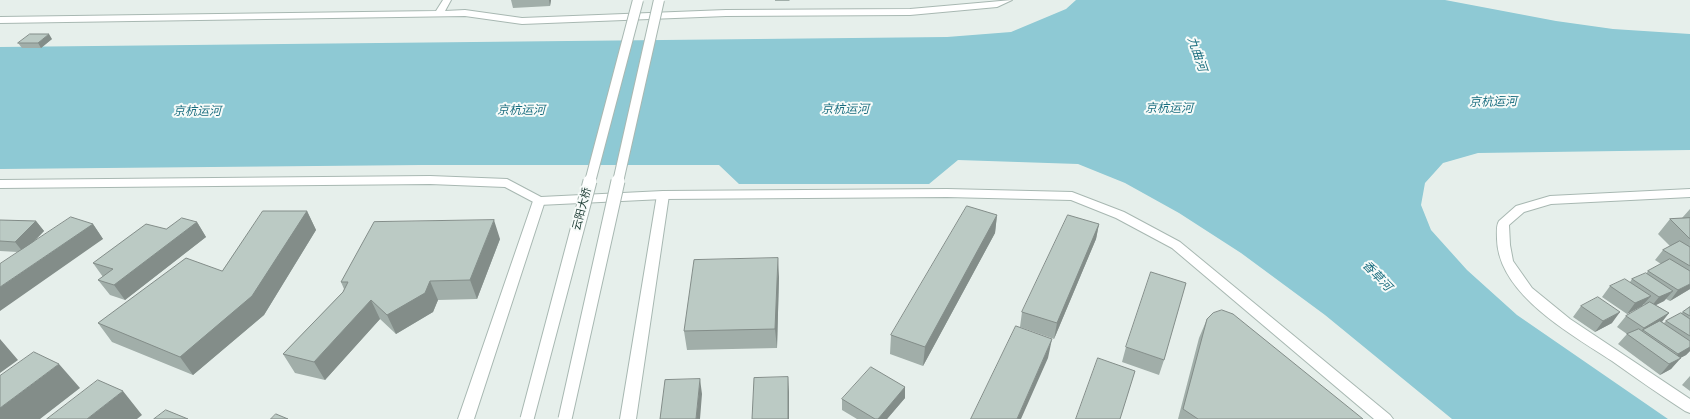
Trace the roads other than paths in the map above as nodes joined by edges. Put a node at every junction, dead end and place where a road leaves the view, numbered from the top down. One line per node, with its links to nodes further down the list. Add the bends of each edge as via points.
1 (447, 0): 5 (street)
2 (638, 0): 13 (street, 云阳大桥, bridge)
3 (659, 0): 14 (street, bridge)
4 (1008, 0): 5 (street, via 997,4 910,12 726,13 522,21 465,13)
5 (438, 14): 6 (street)
6 (0, 20)
7 (0, 184): 10 (street, via 430,180 507,183)
8 (1690, 193): 11 (street, via 1550,200 1520,209 1503,224 1502,239 1508,265 1528,291 1584,335)
9 (663, 195): 10 (street); 15 (street); 16 (street, via 947,193 1072,196 1120,214 1176,246)
10 (538, 201): 12 (street)
11 (1690, 407)
12 (466, 419)
13 (527, 419)
14 (565, 419)
15 (628, 419)
16 (1385, 419)

